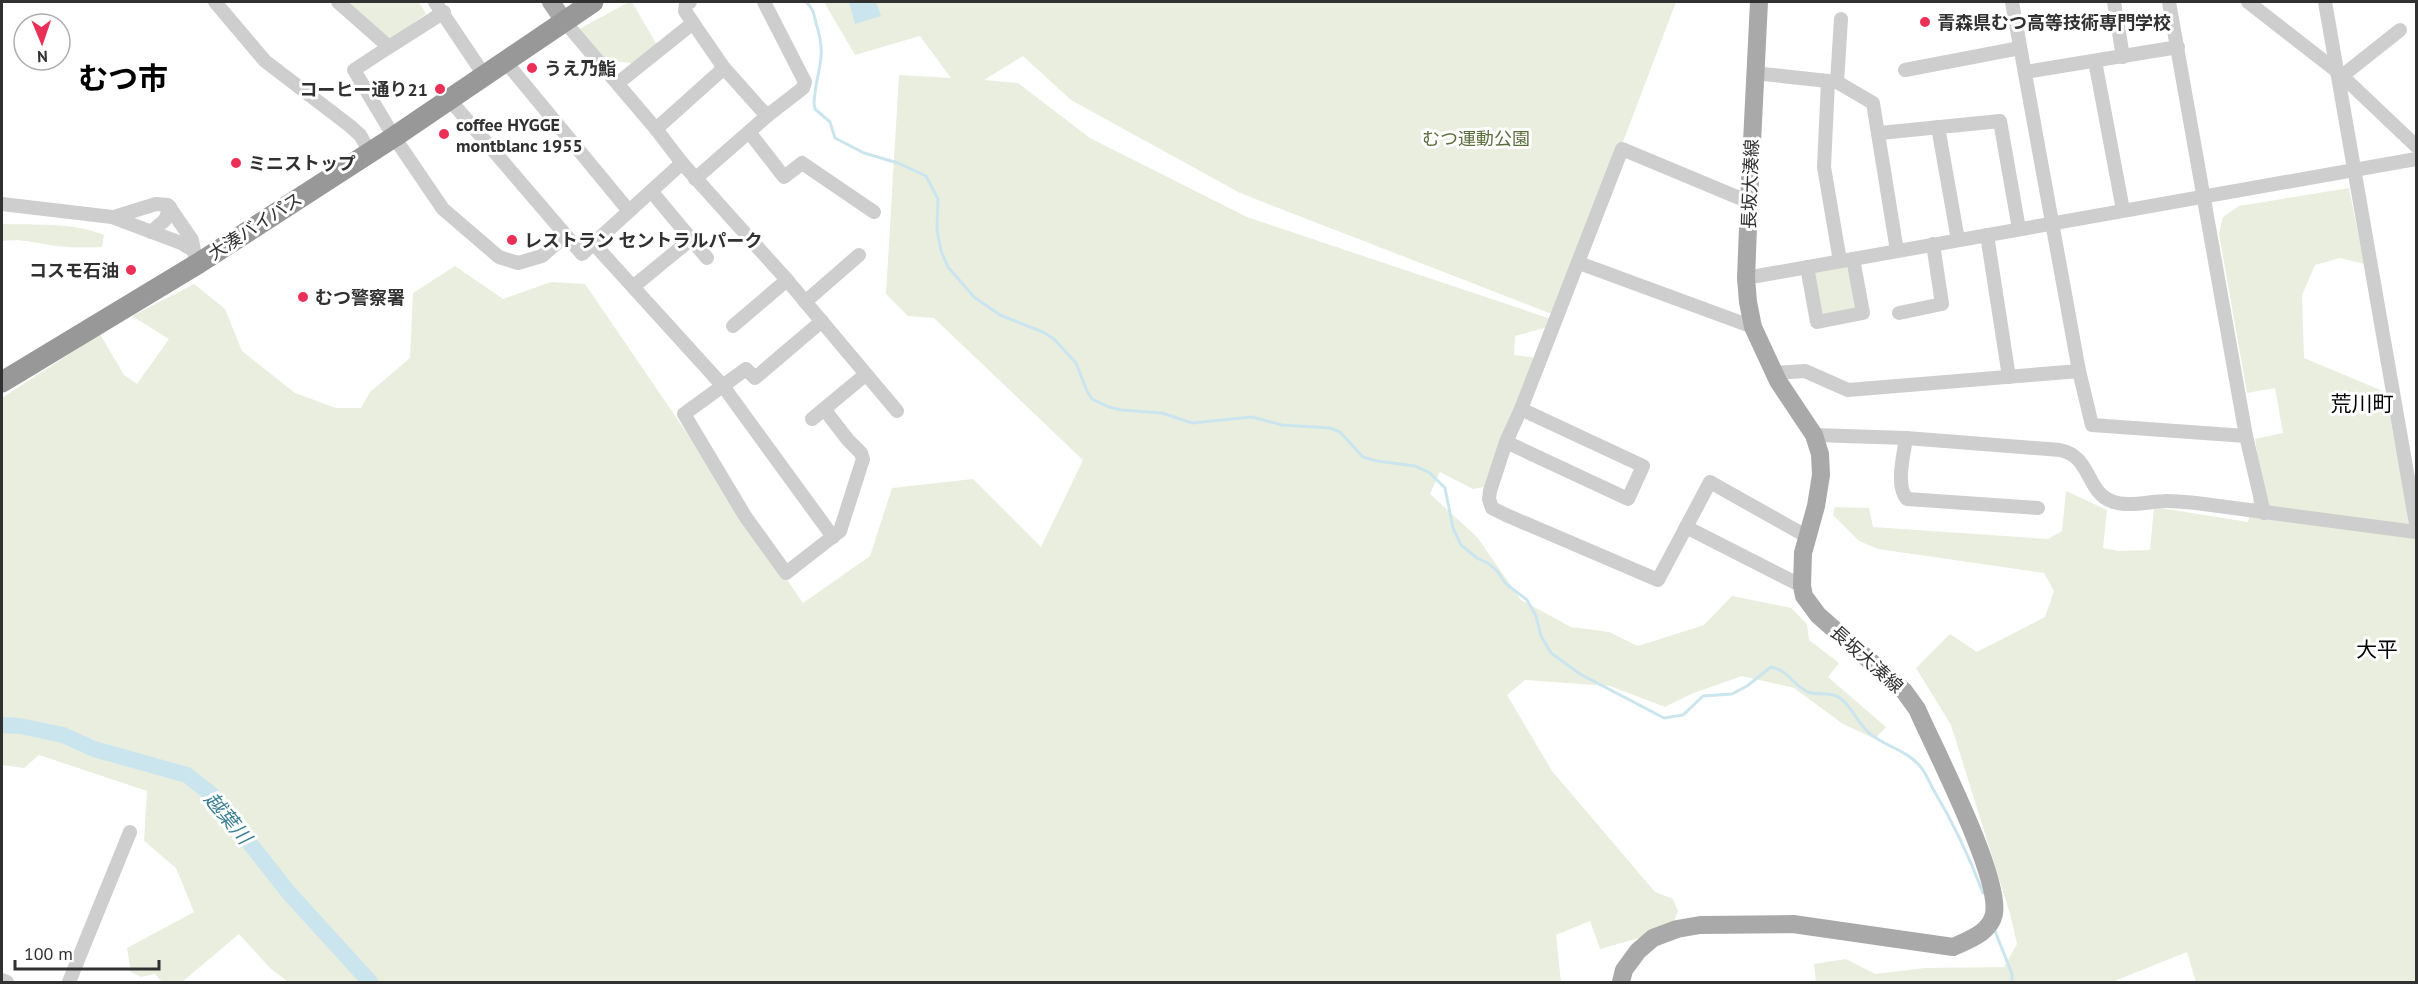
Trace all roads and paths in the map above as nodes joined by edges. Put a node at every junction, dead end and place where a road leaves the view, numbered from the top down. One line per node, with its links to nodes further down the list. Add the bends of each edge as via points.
1 (214, 2): 40 (street, via 265,61 350,126)
2 (340, 2): 18 (street)
3 (551, 2): 15 (main road)
4 (593, 2): 15 (highway, 大湊バイパス)
5 (690, 2): 16 (street, via 686,11)
6 (764, 2): 33 (street, via 805,82 803,88)
7 (1759, 2): 27 (main road, 長坂大湊線)
8 (2012, 2): 20 (street)
9 (2114, 2): 21 (street)
10 (2169, 2): 19 (street)
11 (2248, 2): 28 (street)
12 (2325, 2): 28 (street)
13 (439, 7): 18 (street); 29 (street)
14 (1841, 19): 30 (street)
15 (564, 21): 22 (highway, 大湊バイパス); 31 (street)
16 (693, 23): 24 (street); 31 (street)
17 (2400, 30): 28 (street)
18 (389, 47): 38 (street, via 354,70)
19 (2178, 47): 21 (street); 46 (street)
20 (2020, 48): 25 (street); 26 (street)
21 (2123, 57): 23 (street)
22 (505, 61): 29 (highway, 大湊バイパス); 52 (street)
23 (2095, 61): 26 (street); 51 (street)
24 (724, 68): 33 (street); 35 (street)
25 (1905, 70)
26 (2025, 72): 55 (street)
27 (1754, 73): 30 (street); 47 (main road, 長坂大湊線)
28 (2340, 74): 39 (street); 43 (street)
29 (484, 75): 32 (highway, 大湊バイパス)
30 (1832, 82): 37 (street, via 1873,103); 68 (street, via 1824,167)
31 (618, 83): 35 (street)
32 (449, 99): 38 (highway, 大湊バイパス); 59 (street)
33 (766, 117): 36 (street)
34 (1938, 127): 37 (street); 56 (street, via 2000,121); 61 (street)
35 (656, 129): 42 (street)
36 (749, 132): 44 (street); 53 (street, via 784,177 802,163)
37 (1880, 133): 64 (street)
38 (394, 136): 40 (highway, 大湊バイパス); 59 (street, via 443,210 499,257 518,263 542,256)
39 (2416, 146)
40 (370, 152): 66 (highway, 大湊バイパス)
41 (2416, 159): 43 (street)
42 (682, 163): 44 (street); 45 (street)
43 (2355, 170): 46 (street); 95 (street)
44 (695, 178): 72 (street)
45 (651, 191): 52 (street); 60 (street)
46 (2202, 196): 51 (street); 90 (street)
47 (1749, 202): 69 (street, via 1622,149); 71 (main road, 長坂大湊線)
48 (2, 204): 54 (street)
49 (151, 206): 50 (street, via 162,203); 54 (street); 57 (street, via 146,219)
50 (170, 207): 57 (street, via 165,220); 66 (street, via 192,240)
51 (2123, 210): 55 (street)
52 (629, 211): 62 (street)
53 (874, 212)
54 (112, 217): 57 (street)
55 (2054, 222): 56 (street); 79 (street)
56 (2019, 229): 58 (street)
57 (149, 231): 66 (street)
58 (1987, 235): 61 (street); 82 (street)
59 (566, 236): 62 (street, via 582,254)
60 (690, 240): 67 (street); 73 (street)
61 (1958, 240): 63 (street)
62 (594, 244): 73 (street)
63 (1932, 244): 64 (street); 75 (street, via 1942,304)
64 (1897, 251): 68 (street)
65 (859, 255): 74 (street)
66 (196, 256): 83 (highway, 大湊バイパス)
67 (707, 258)
68 (1847, 260): 70 (street); 70 (street, via 1863,313 1817,322)
69 (1579, 263): 78 (street); 86 (street)
70 (1807, 267): 71 (street)
71 (1746, 278): 78 (main road, 長坂大湊線)
72 (787, 280): 74 (street); 77 (street)
73 (634, 286): 84 (street)
74 (805, 302): 76 (street)
75 (1899, 313)
76 (822, 321): 81 (street); 84 (street, via 756,378 746,369)
77 (734, 326)
78 (1753, 327): 80 (main road, 長坂大湊線)
79 (2079, 371): 82 (street); 90 (street, via 2092,425)
80 (1774, 373): 82 (street, via 1805,370 1848,390); 89 (main road, 長坂大湊線)
81 (865, 375): 85 (street); 87 (street)
82 (2009, 377)
83 (2, 382)
84 (723, 387): 98 (street); 98 (street, via 684,414 745,516 786,573)
85 (824, 409): 88 (street); 98 (street, via 863,459 840,531)
86 (1521, 410): 92 (street); 92 (street, via 1643,466 1628,499)
87 (897, 411)
88 (812, 419)
89 (1814, 435): 91 (street); 99 (main road, 長坂大湊線, via 1821,475)
90 (2246, 436): 94 (street)
91 (1906, 438): 93 (street, via 1901,486 1907,499); 94 (street, via 2072,452 2098,492 2113,502 2186,502)
92 (1506, 442): 96 (street, via 1489,499 1492,508 1506,515 1658,580)
93 (2038, 508)
94 (2264, 513): 97 (street)
95 (2416, 524)
96 (1686, 527): 99 (street, via 1710,482); 100 (street)
97 (2416, 532)
98 (833, 537)
99 (1808, 537): 100 (main road, 長坂大湊線)
100 (1802, 586): 105 (main road, 長坂大湊線, via 1804,596 1818,615 1904,691 1917,709 1984,863 1994,915 1988,927 1953,947 1793,924 1700,925 1677,929 1653,938 1638,951 1624,970)
101 (130, 832): 104 (street)
102 (2, 980): 103 (street)
103 (7, 982)
104 (69, 982)
105 (1621, 982)

